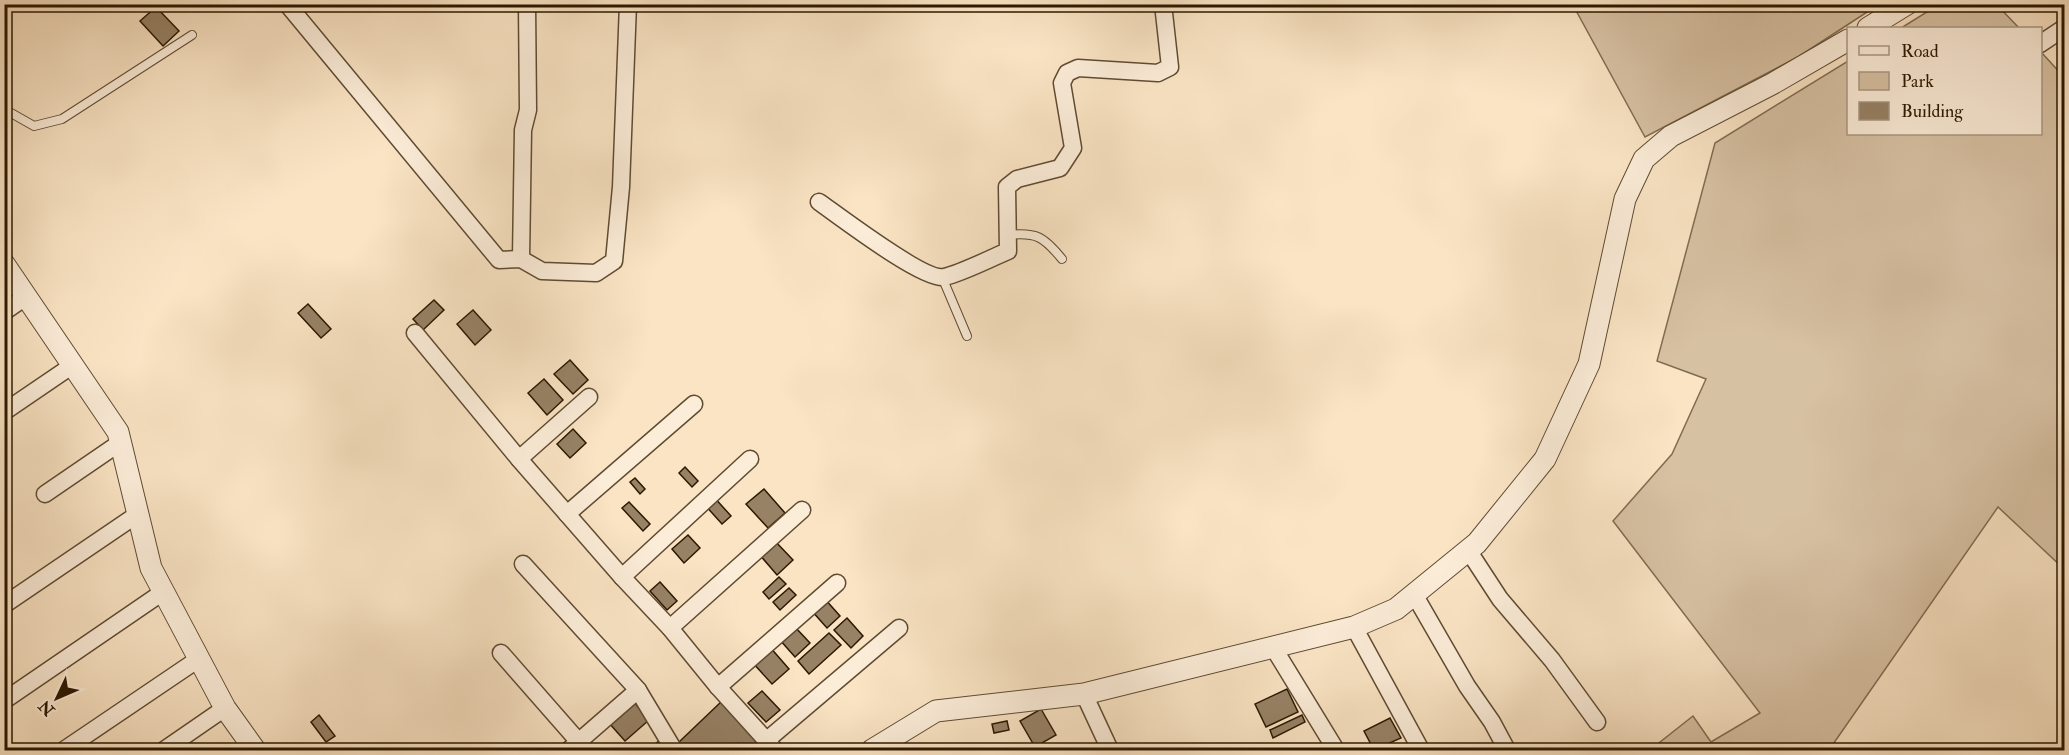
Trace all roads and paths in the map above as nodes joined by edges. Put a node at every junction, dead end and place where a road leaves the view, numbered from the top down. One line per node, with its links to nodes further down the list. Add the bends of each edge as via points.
1 (287, 4): 14 (street, via 499,260)
2 (527, 4): 14 (street, via 528,110 523,130)
3 (628, 4): 14 (street, via 614,261 596,273 542,271)
4 (1163, 4): 13 (street, via 1170,67 1158,73 1078,68 1067,73 1062,83 1072,148 1060,168 1017,179 1007,187)
5 (1907, 4): 6 (street)
6 (1870, 27)
7 (2064, 28): 10 (street)
8 (192, 36): 11 (lane, via 63,119 34,126)
9 (1847, 41): 33 (street, via 1671,135 1644,159 1625,199 1589,364 1545,459)
10 (2042, 43)
11 (4, 109)
12 (819, 202): 17 (street, via 883,247)
13 (1008, 235): 15 (lane, via 1027,233 1043,238); 17 (street, via 1008,251)
14 (521, 259)
15 (1062, 259)
16 (4, 264): 18 (street)
17 (942, 278): 21 (lane)
18 (27, 296): 19 (street); 22 (street)
19 (4, 312)
20 (415, 333): 27 (street)
21 (967, 336)
22 (73, 365): 25 (street); 26 (street)
23 (589, 397): 27 (street)
24 (694, 404): 32 (street)
25 (4, 412)
26 (121, 442): 29 (street); 31 (street)
27 (519, 459): 32 (street)
28 (750, 459): 35 (street)
29 (45, 494)
30 (801, 510): 41 (street)
31 (138, 514): 37 (street, via 151,568); 39 (street)
32 (567, 514): 35 (street)
33 (1468, 550): 38 (street); 51 (street, via 1500,599)
34 (523, 564): 47 (street)
35 (622, 577): 41 (street)
36 (837, 583): 46 (street)
37 (163, 592): 45 (street); 49 (street)
38 (1414, 594): 40 (street, via 1396,609); 62 (street)
39 (4, 606)
40 (1354, 627): 43 (street); 61 (street)
41 (670, 628): 46 (street)
42 (899, 628): 52 (street)
43 (1273, 647): 48 (street); 60 (street)
44 (501, 653): 53 (street)
45 (200, 658): 50 (street); 55 (street)
46 (718, 687): 52 (street)
47 (638, 690): 53 (street); 58 (street)
48 (1084, 694): 54 (street, via 936,711); 59 (street)
49 (8, 698)
50 (225, 708): 56 (street); 57 (street)
51 (1598, 722)
52 (771, 745)
53 (578, 748)
54 (883, 748)
55 (64, 750)
56 (164, 750)
57 (255, 750)
58 (674, 750)
59 (1110, 750)
60 (1336, 750)
61 (1421, 750)
62 (1507, 750)

